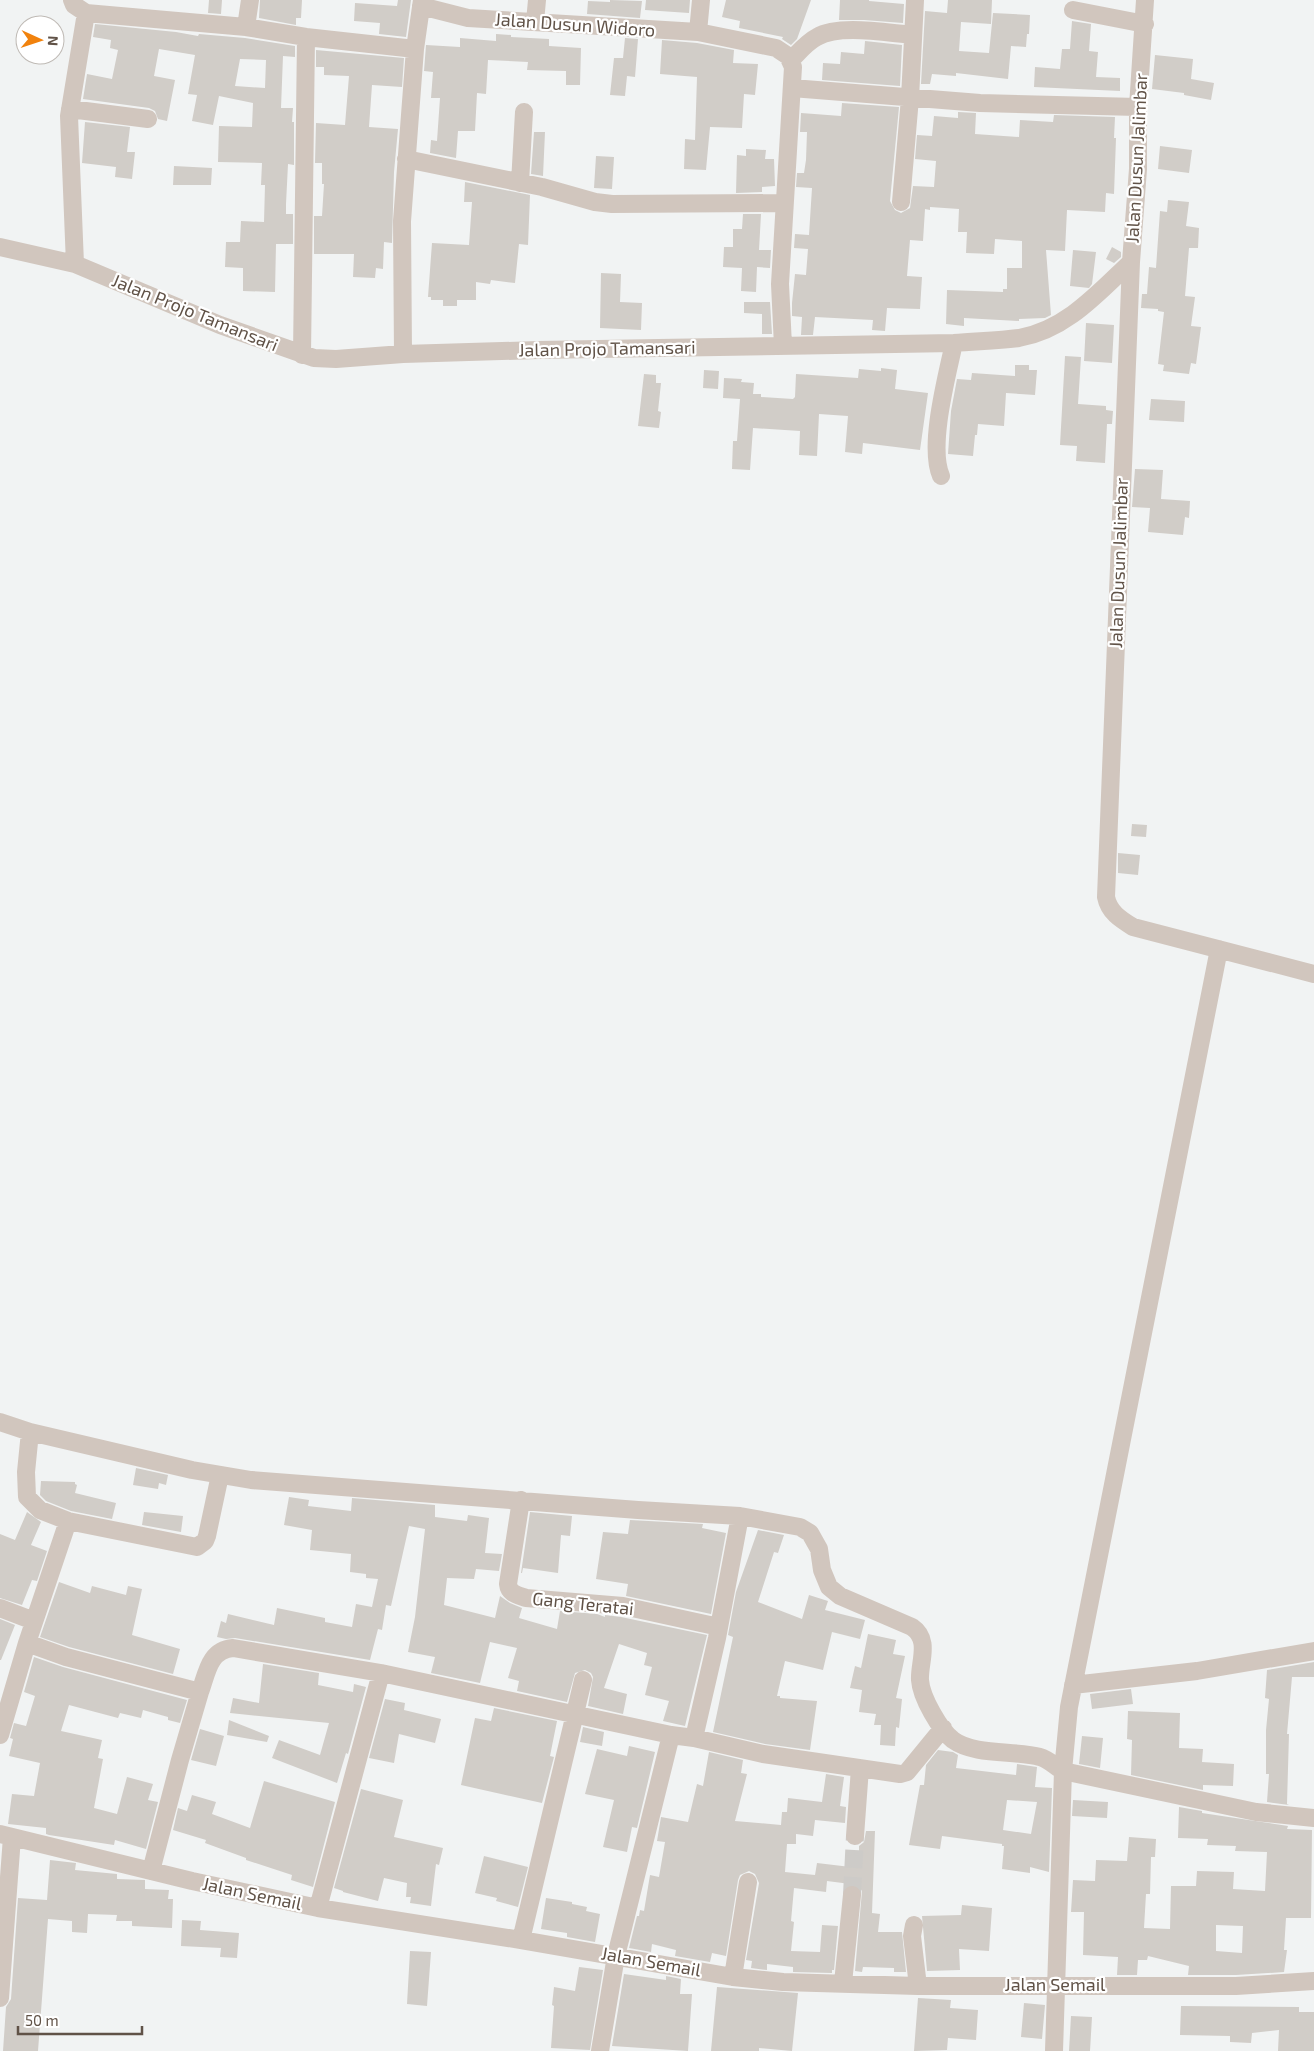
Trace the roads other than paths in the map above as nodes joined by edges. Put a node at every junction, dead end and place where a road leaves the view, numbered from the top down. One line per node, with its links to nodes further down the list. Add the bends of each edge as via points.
1 (72, 0): 9 (street)
2 (250, 0): 12 (street)
3 (537, 0): 10 (street)
4 (701, 0): 13 (street)
5 (914, 0): 14 (street)
6 (1145, 0): 11 (street, Jalan Dusun Jalimbar)
7 (421, 3): 10 (street, Jalan Dusun Widoro, via 468,18); 16 (street)
8 (1073, 10): 11 (street)
9 (86, 13): 12 (street); 21 (street)
10 (535, 22): 13 (street, Jalan Dusun Widoro)
11 (1145, 24): 20 (street, Jalan Dusun Jalimbar)
12 (246, 27): 15 (street)
13 (698, 32): 17 (street, Jalan Dusun Widoro, via 776,48)
14 (913, 35): 17 (street, via 833,32 815,38); 19 (street)
15 (306, 37): 16 (street); 34 (street)
16 (415, 49): 24 (street)
17 (790, 60): 18 (street)
18 (792, 88): 19 (street); 27 (street)
19 (910, 98): 20 (street); 26 (street)
20 (1138, 108): 29 (street, Jalan Dusun Jalimbar, via 1138,170)
21 (70, 109): 23 (street); 30 (street)
22 (524, 112): 25 (street)
23 (148, 119)
24 (406, 159): 25 (street); 33 (street, via 402,221)
25 (520, 183): 27 (street, via 612,204)
26 (901, 202)
27 (784, 203): 32 (street, via 780,284)
28 (0, 247): 30 (street, Jalan Projo Tamansari)
29 (1131, 262): 31 (street, Jalan Projo Tamansari, via 1073,315 1052,327 1018,338); 36 (street, Jalan Dusun Jalimbar, via 1106,897 1116,916 1133,927)
30 (75, 264): 34 (street, Jalan Projo Tamansari, via 220,325)
31 (954, 343): 32 (street, Jalan Projo Tamansari); 35 (street, via 938,429 937,468)
32 (783, 346): 33 (street, Jalan Projo Tamansari)
33 (403, 354): 34 (street, Jalan Projo Tamansari, via 336,359)
34 (302, 355)
35 (941, 476)
36 (1219, 949): 37 (street, Jalan Dusun Jalimbar); 51 (street)
37 (1314, 974)
38 (0, 1422): 39 (street)
39 (30, 1432): 40 (street); 43 (street, via 27,1497 40,1510)
40 (220, 1475): 41 (street); 43 (street, via 207,1536 196,1547)
41 (521, 1500): 42 (street); 46 (street, Gang Teratai, via 508,1584 508,1590 513,1594 526,1598 622,1606)
42 (740, 1516): 46 (street); 54 (street, via 800,1528 810,1534 819,1549 829,1587 840,1596 919,1631 923,1640 922,1692)
43 (68, 1521): 45 (street)
44 (0, 1608): 45 (street)
45 (34, 1621): 47 (street)
46 (719, 1627): 57 (street)
47 (27, 1643): 52 (street, via 66,1658); 55 (street)
48 (1314, 1651): 51 (street, via 1197,1671)
49 (382, 1674): 52 (street, via 225,1648 213,1658); 53 (street); 66 (street)
50 (583, 1680): 53 (street)
51 (1074, 1684): 59 (street)
52 (200, 1692): 63 (street)
53 (575, 1714): 56 (street); 68 (street)
54 (943, 1728): 58 (street, via 907,1772 900,1774); 59 (street, via 953,1740 962,1744 1041,1757)
55 (0, 1735)
56 (671, 1735): 57 (street); 69 (street)
57 (694, 1738): 58 (street, via 763,1754)
58 (860, 1768): 62 (street)
59 (1063, 1771): 60 (street, via 1256,1812); 73 (street)
60 (1314, 1818)
61 (6, 1835): 63 (street, Jalan Semail); 75 (street)
62 (855, 1836)
63 (152, 1871): 66 (street, Jalan Semail)
64 (748, 1882): 70 (street)
65 (852, 1895): 72 (street)
66 (318, 1908): 68 (street, Jalan Semail)
67 (914, 1925): 74 (street, via 912,1936)
68 (521, 1940): 69 (street, Jalan Semail)
69 (616, 1956): 70 (street, Jalan Semail); 76 (street)
70 (733, 1977): 72 (street, Jalan Semail)
71 (1314, 1981): 73 (street, Jalan Semail, via 1236,1986)
72 (843, 1983): 74 (street, Jalan Semail)
73 (1056, 1985): 74 (street, Jalan Semail); 77 (street)
74 (918, 1986)
75 (0, 1998)
76 (600, 2051)
77 (1054, 2051)

